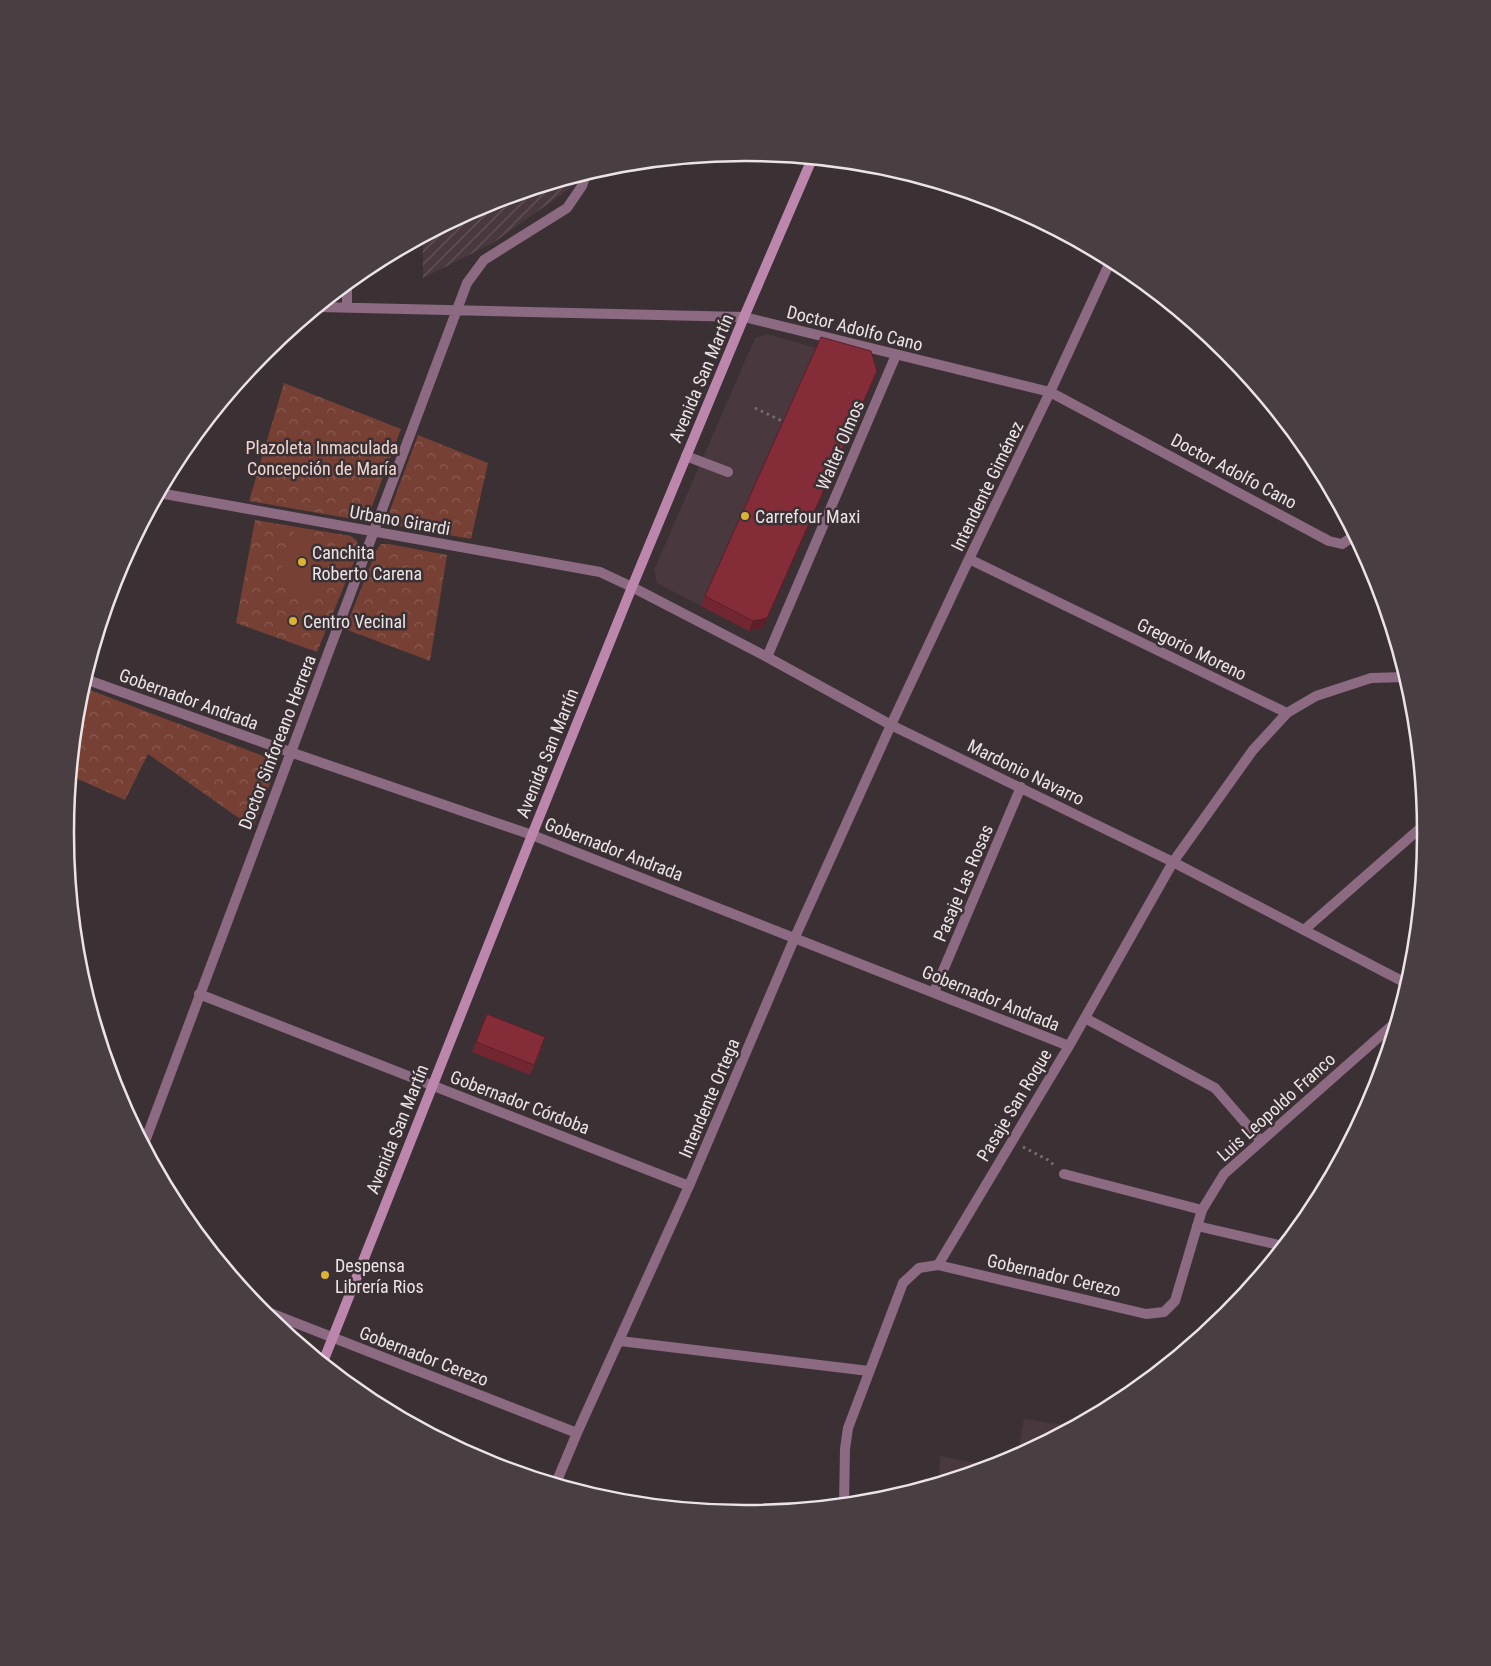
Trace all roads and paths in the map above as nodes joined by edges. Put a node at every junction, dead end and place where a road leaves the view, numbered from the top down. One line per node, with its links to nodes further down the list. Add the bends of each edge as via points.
1 (809, 165): 8 (main road, Avenida San Martín)
2 (584, 181): 7 (street, Doctor Sinforeano Herrera, via 567,208 484,260 467,283)
3 (1108, 267): 10 (street, Intendente Giménez)
4 (347, 293): 6 (street)
5 (328, 307): 6 (street, Doctor Adolfo Cano)
6 (347, 307): 7 (street, Doctor Adolfo Cano)
7 (456, 311): 8 (street, Doctor Adolfo Cano); 16 (street, Doctor Sinforeano Herrera)
8 (744, 317): 9 (street, Doctor Adolfo Cano); 13 (main road, Avenida San Martín)
9 (896, 355): 10 (street, Doctor Adolfo Cano); 20 (street, Walter Olmos)
10 (1050, 392): 17 (street, Doctor Adolfo Cano, via 1329,541 1342,544); 18 (street, Intendente Giménez)
11 (756, 408): 12 (path)
12 (784, 422)
13 (686, 456): 14 (street); 19 (main road, Avenida San Martín)
14 (728, 472)
15 (166, 494): 16 (street, Urbano Girardi)
16 (373, 532): 19 (street, Urbano Girardi, via 600,572); 25 (street, Doctor Sinforeano Herrera)
17 (1349, 539)
18 (969, 559): 23 (street, Gregorio Moreno); 24 (street, Intendente Giménez)
19 (632, 586): 20 (street, Mardonio Navarro); 28 (main road, Avenida San Martín)
20 (767, 658): 24 (street, Mardonio Navarro)
21 (1398, 678): 23 (street, via 1371,678 1316,696)
22 (92, 682): 25 (street, Gobernador Andrada)
23 (1287, 713): 29 (street, Pasaje San Roque, via 1253,750)
24 (892, 725): 26 (street, Mardonio Navarro); 31 (street, Intendente Ortega)
25 (290, 752): 28 (street, Gobernador Andrada); 34 (street, Doctor Sinforeano Herrera)
26 (1021, 787): 29 (street, Mardonio Navarro); 33 (street, Pasaje Las Rosas)
27 (1417, 831): 30 (street)
28 (532, 835): 31 (street, Gobernador Andrada); 38 (main road, Avenida San Martín)
29 (1173, 862): 30 (street, Mardonio Navarro); 35 (street, Pasaje San Roque)
30 (1304, 930): 32 (street, Mardonio Navarro)
31 (795, 937): 33 (street, Gobernador Andrada); 43 (street, Intendente Ortega)
32 (1400, 980)
33 (934, 992): 37 (street, Gobernador Andrada)
34 (199, 994): 38 (street, Gobernador Córdoba); 39 (street, Doctor Sinforeano Herrera)
35 (1085, 1018): 37 (street, Pasaje San Roque); 41 (street, via 1215,1088)
36 (1388, 1029): 41 (street, Luis Leopoldo Franco)
37 (1069, 1046): 40 (street, Pasaje San Roque)
38 (432, 1085): 43 (street, Gobernador Córdoba); 50 (main road, Avenida San Martín)
39 (147, 1137)
40 (1012, 1141): 42 (path, via 1048,1160); 47 (street, Pasaje San Roque)
41 (1261, 1141): 44 (street, Luis Leopoldo Franco, via 1224,1174)
42 (1064, 1174): 44 (street)
43 (689, 1186): 51 (street, Intendente Ortega)
44 (1202, 1210): 45 (street, Luis Leopoldo Franco)
45 (1197, 1226): 46 (street); 48 (street, Luis Leopoldo Franco, via 1175,1301)
46 (1276, 1244)
47 (938, 1265): 48 (street, Gobernador Cerezo, via 1146,1314); 53 (street, via 919,1268 903,1284)
48 (1164, 1312)
49 (281, 1317): 50 (street, Gobernador Cerezo)
50 (332, 1337): 52 (main road, Avenida San Martín); 54 (street, Gobernador Cerezo)
51 (620, 1342): 53 (street); 54 (street, Intendente Ortega)
52 (325, 1356)
53 (868, 1371): 56 (street, via 844,1449)
54 (577, 1433): 55 (street, Intendente Ortega)
55 (558, 1478)
56 (844, 1497)

